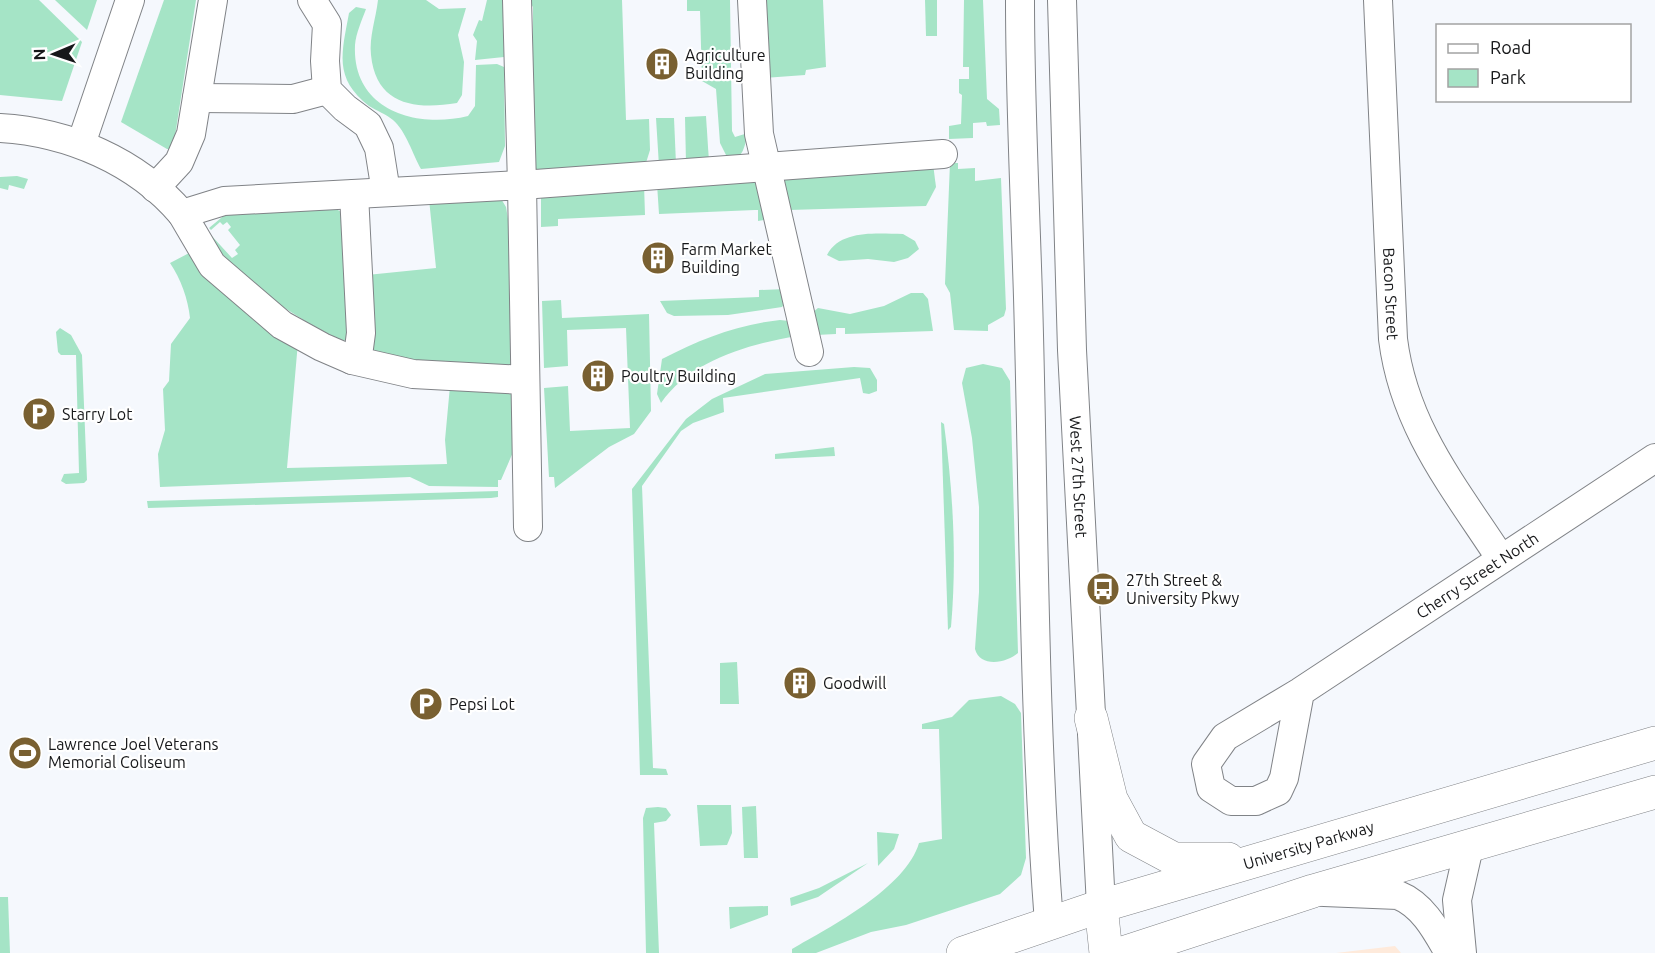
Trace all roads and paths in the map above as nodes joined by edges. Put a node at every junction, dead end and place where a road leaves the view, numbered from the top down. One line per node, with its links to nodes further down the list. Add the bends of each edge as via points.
1 (130, 0): 12 (street)
2 (213, 0): 10 (street)
3 (312, 0): 9 (street, via 327,24)
4 (517, 0): 15 (street)
5 (753, 0): 14 (street, via 759,134)
6 (1020, 0): 34 (street, via 1037,672)
7 (1062, 0): 27 (street, West 27th Street, via 1072,350)
8 (1378, 0): 25 (street, Bacon Street, via 1397,369 1417,427)
9 (327, 90): 10 (street, via 293,99); 17 (street, via 369,125 379,148)
10 (197, 99): 16 (street, via 191,134 179,162)
11 (0, 128): 12 (street, via 21,129)
12 (81, 144): 16 (street)
13 (943, 154): 14 (street)
14 (766, 167): 15 (street); 20 (street)
15 (522, 185): 17 (street); 22 (street)
16 (155, 188): 19 (street)
17 (386, 192): 18 (street)
18 (354, 194): 19 (street, via 224,201); 21 (street, via 361,333)
19 (182, 214): 21 (street, via 212,265 282,326)
20 (809, 352)
21 (352, 360): 22 (street, via 413,374)
22 (524, 380): 24 (street)
23 (1655, 458): 25 (street, Cherry Street North)
24 (528, 527)
25 (1501, 559): 26 (street, Cherry Street North)
26 (1300, 692)
27 (1091, 718): 31 (main road, via 1111,799 1131,836 1174,859); 33 (street, West 27th Street)
28 (1655, 743): 31 (main road, University Parkway)
29 (1655, 792): 30 (main road)
30 (1469, 847): 32 (main road); 39 (street, via 1457,900)
31 (1268, 858): 33 (main road, University Parkway)
32 (1313, 891): 37 (main road); 38 (street, via 1398,895 1408,899 1416,904)
33 (1101, 906): 34 (main road, University Parkway); 36 (main road, West 27th Street)
34 (1050, 938): 35 (main road, University Parkway)
35 (963, 953)
36 (1106, 953)
37 (1122, 953)
38 (1449, 953)
39 (1462, 953)

